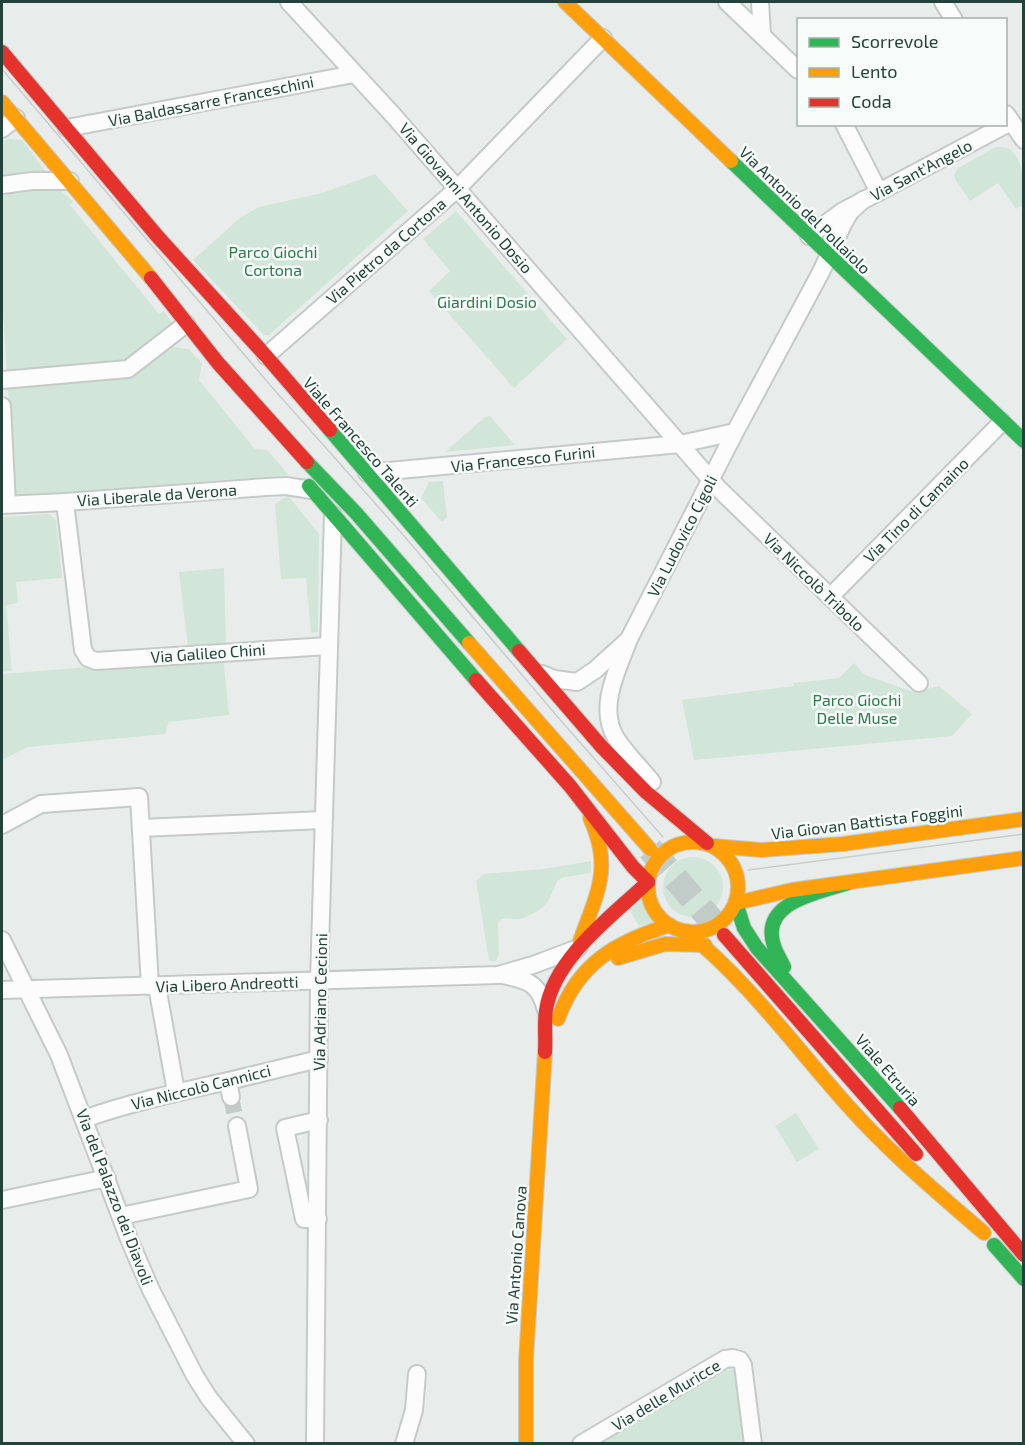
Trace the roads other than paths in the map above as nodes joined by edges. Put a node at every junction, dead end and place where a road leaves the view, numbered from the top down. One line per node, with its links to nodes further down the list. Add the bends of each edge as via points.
1 (289, 2): 11 (street, Via Giovanni Antonio Dosio)
2 (565, 2): 8 (main road, Via Antonio del Pollaiolo)
3 (728, 2): 7 (street)
4 (760, 2): 7 (street)
5 (943, 2): 6 (street)
6 (953, 18)
7 (762, 36): 10 (street)
8 (603, 38): 22 (street, Via Pietro da Cortona); 25 (main road, Via Antonio del Pollaiolo)
9 (2, 52): 17 (main road, Viale Francesco Talenti)
10 (797, 69)
11 (354, 74): 17 (street, Via Baldassarre Franceschini); 22 (street, Via Giovanni Antonio Dosio)
12 (2, 102): 13 (main road)
13 (16, 118): 18 (street); 20 (main road)
14 (1008, 118): 19 (street)
15 (844, 126): 23 (street)
16 (994, 126): 23 (street, Via Sant'Angelo)
17 (67, 128): 28 (main road, Viale Francesco Talenti, via 158,237)
18 (2, 129)
19 (1023, 140)
20 (70, 181): 21 (street); 27 (main road)
21 (2, 185)
22 (458, 189): 28 (street, Via Pietro da Cortona); 35 (street, Via Giovanni Antonio Dosio)
23 (879, 192): 24 (street, Via Sant'Angelo)
24 (863, 200): 25 (street, Via Sant'Angelo); 26 (street, Via Sant'Angelo, via 845,220)
25 (809, 236): 26 (main road, Via Antonio del Pollaiolo)
26 (829, 256): 32 (main road, Via Antonio del Pollaiolo); 33 (street, Via Ludovico Cigoli)
27 (186, 324): 29 (street, via 128,369); 31 (main road)
28 (266, 356): 36 (main road, Viale Francesco Talenti)
29 (2, 380)
30 (2, 406): 40 (street)
31 (261, 413): 38 (main road, via 281,453); 58 (main road, via 356,513)
32 (1002, 422): 34 (main road, Via Antonio del Pollaiolo); 44 (street, Via Tino di Camaino)
33 (735, 432): 35 (street); 37 (street, Via Ludovico Cigoli)
34 (1023, 441)
35 (680, 444): 36 (street, Via Francesco Furini); 37 (street, Via Giovanni Antonio Dosio)
36 (367, 473): 47 (main road, Viale Francesco Talenti)
37 (710, 480): 44 (street, Via Niccolò Tribolo); 45 (street, Via Ludovico Cigoli)
38 (312, 490): 39 (street, Via Liberale da Verona, via 290,486); 41 (main road)
39 (64, 502): 40 (street, Via Liberale da Verona); 46 (street, Via Galileo Chini, via 83,650 88,658 96,661)
40 (4, 505)
41 (333, 515): 42 (main road); 43 (street, Via Adriano Cecioni)
42 (357, 543): 43 (street, via 344,546); 51 (main road)
43 (331, 560): 46 (street, Via Adriano Cecioni)
44 (830, 597): 49 (street, Via Niccolò Tribolo)
45 (629, 639): 48 (street, Via Ludovico Cigoli); 50 (street, Via Ludovico Cigoli, via 610,691)
46 (328, 646): 54 (street, Via Adriano Cecioni)
47 (537, 672): 48 (street); 52 (main road, Viale Francesco Talenti, via 628,775)
48 (577, 682): 50 (street, via 597,689)
49 (919, 683)
50 (609, 706): 52 (street, Via Ludovico Cigoli, via 616,737)
51 (549, 764): 60 (main road, via 590,808); 68 (main road, via 592,822 600,846 603,872 598,896)
52 (677, 818): 57 (main road, Viale Francesco Talenti)
53 (1023, 819): 57 (main road, Via Giovan Battista Foggini, via 843,844 755,850)
54 (323, 820): 56 (street); 71 (street, Via Adriano Cecioni)
55 (2, 825): 56 (street, via 40,804 139,797)
56 (141, 828): 72 (street)
57 (710, 845): 60 (main road, via 691,842 670,848 656,862); 62 (main road, via 727,858 734,870)
58 (650, 849)
59 (1023, 858): 61 (main road)
60 (648, 882): 63 (main road, via 653,907); 68 (main road)
61 (848, 883): 62 (main road); 75 (main road, via 787,903 773,919 772,945)
62 (736, 903): 64 (main road, via 712,926); 75 (main road, Viale Etruria, via 754,945)
63 (670, 925): 64 (main road); 69 (main road, Via Antonio Canova, via 631,938)
64 (686, 931): 67 (main road)
65 (724, 935): 87 (main road)
66 (2, 939): 73 (street, Via del Palazzo dei Diavoli)
67 (705, 945): 69 (main road, via 657,946); 87 (main road, via 739,978 872,1132)
68 (578, 948): 70 (street, Via Libero Andreotti); 76 (main road, Via Antonio Canova, via 557,978)
69 (587, 968): 78 (main road, Via Antonio Canova, via 567,993)
70 (498, 975): 71 (street, Via Libero Andreotti); 76 (street, Via Libero Andreotti, via 530,982 541,995)
71 (319, 981): 72 (street, Via Libero Andreotti); 77 (street, Via Adriano Cecioni)
72 (153, 986): 73 (street, Via Libero Andreotti); 79 (street)
73 (28, 989): 74 (street, Via Libero Andreotti); 80 (street, Via del Palazzo dei Diavoli)
74 (2, 990)
75 (805, 1000): 88 (main road, Viale Etruria)
76 (546, 1010): 78 (main road, Via Antonio Canova)
77 (319, 1059): 79 (street, Via Niccolò Cannicci, via 229,1089); 81 (street, Via Adriano Cecioni)
78 (545, 1070): 94 (main road, Via Antonio Canova, via 527,1329)
79 (176, 1092): 80 (street, Via Niccolò Cannicci)
80 (84, 1119): 83 (street, Via del Palazzo dei Diavoli)
81 (319, 1120): 86 (street, Via Adriano Cecioni); 86 (street, via 285,1128 304,1220)
82 (237, 1126): 85 (street, via 249,1189)
83 (107, 1178): 84 (street); 85 (street, Via del Palazzo dei Diavoli)
84 (2, 1200)
85 (121, 1216): 91 (street, Via del Palazzo dei Diavoli, via 151,1290 187,1361 209,1398)
86 (318, 1219): 92 (street, Via Adriano Cecioni)
87 (984, 1233): 89 (main road)
88 (1023, 1255)
89 (1023, 1279)
90 (417, 1374): 93 (street, via 414,1410)
91 (246, 1443)
92 (315, 1443)
93 (404, 1443)
94 (526, 1443)
95 (581, 1443): 96 (street, Via delle Muricce, via 732,1358 743,1365)
96 (753, 1443)

